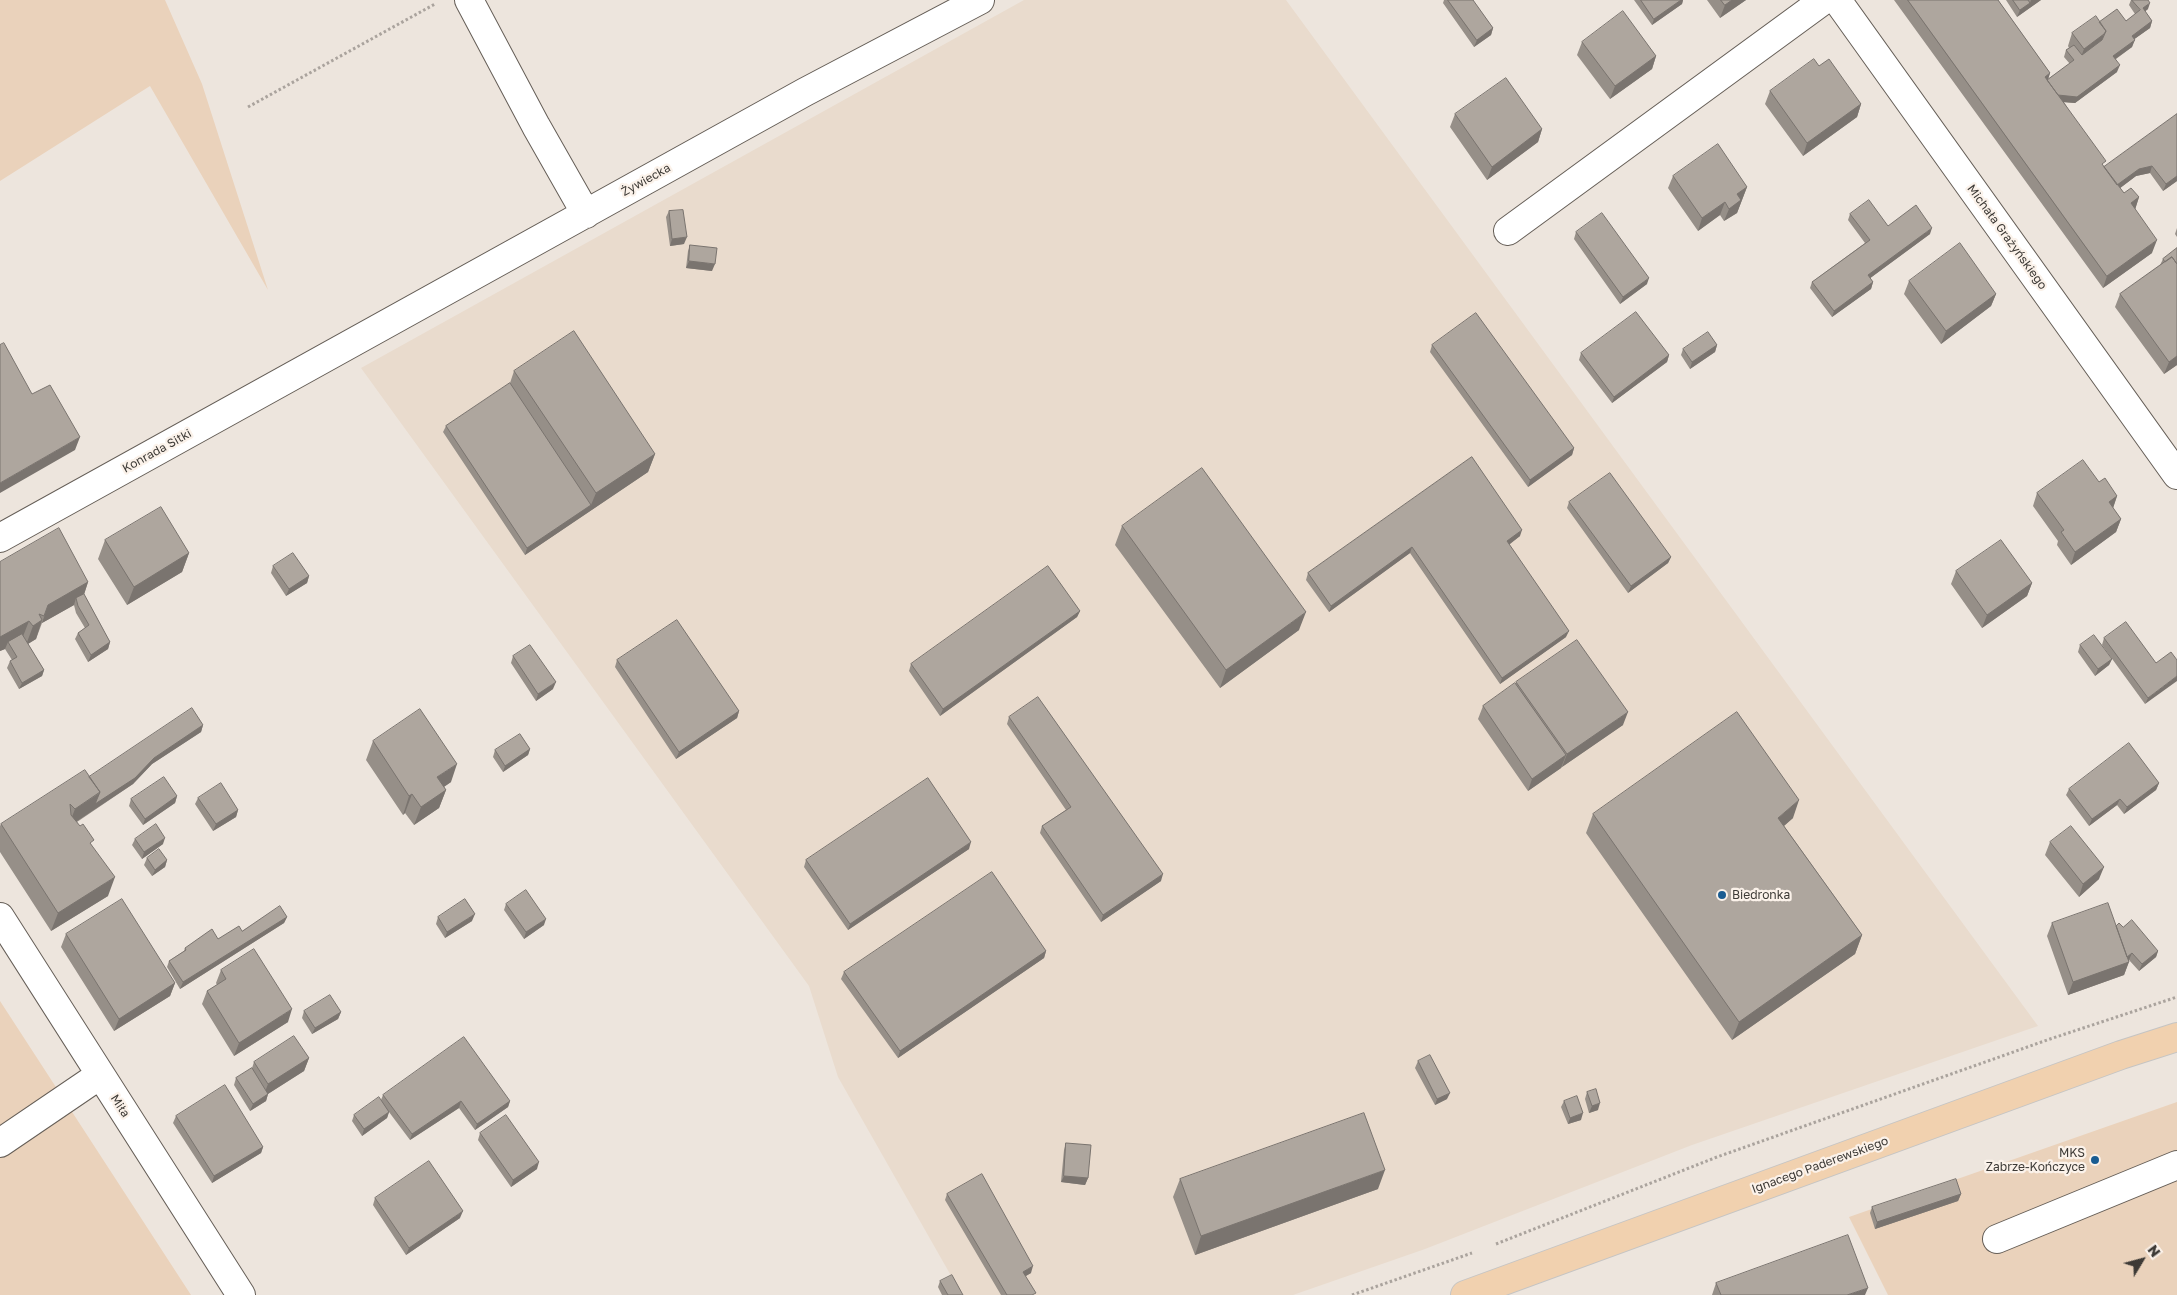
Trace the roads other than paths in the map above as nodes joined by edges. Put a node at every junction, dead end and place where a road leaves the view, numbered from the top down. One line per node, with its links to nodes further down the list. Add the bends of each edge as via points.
1 (470, 0): 5 (street)
2 (980, 0): 5 (street, Żywiecka, via 805,92)
3 (1824, 0): 6 (street)
4 (1837, 0): 8 (street, Michała Grażyńskiego)
5 (586, 214): 7 (street, Żywiecka)
6 (1508, 231)
7 (315, 364): 9 (street, Konrada Sitki)
8 (2177, 475)
9 (0, 538)
10 (0, 917): 12 (street, Miła)
11 (2177, 1037): 17 (main road, Ignacego Paderewskiego)
12 (100, 1075): 13 (street); 16 (street, Miła)
13 (0, 1143)
14 (2177, 1165): 15 (street)
15 (1997, 1239)
16 (241, 1295)
17 (1465, 1295)

